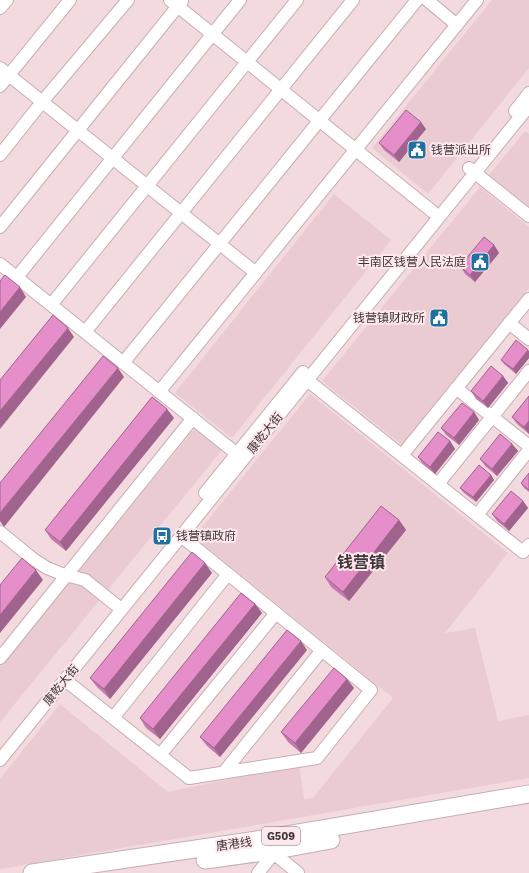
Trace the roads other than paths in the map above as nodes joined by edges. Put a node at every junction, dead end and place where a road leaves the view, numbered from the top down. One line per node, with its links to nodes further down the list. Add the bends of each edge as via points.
1 (7, 0): 11 (street)
2 (70, 0): 15 (street)
3 (128, 0): 19 (street)
4 (240, 0): 13 (street)
5 (297, 0): 14 (street)
6 (353, 0): 17 (street)
7 (417, 0): 21 (street)
8 (427, 0): 12 (street)
9 (477, 0): 12 (street)
10 (176, 2): 13 (street); 22 (street)
11 (0, 8)
12 (457, 25): 23 (street)
13 (212, 34): 14 (street); 25 (street)
14 (247, 62): 17 (street); 27 (street)
15 (4, 72): 16 (street); 19 (street)
16 (0, 86)
17 (281, 90): 21 (street); 29 (street)
18 (529, 93): 26 (street, 康乾大街)
19 (42, 102): 22 (street); 24 (street)
20 (529, 106): 26 (street, 康乾大街)
21 (319, 120): 23 (street); 32 (street)
22 (78, 130): 25 (street); 31 (street)
23 (356, 150): 28 (street); 34 (street)
24 (0, 155)
25 (113, 158): 27 (street); 35 (street)
26 (472, 170): 28 (street, 康乾大街); 30 (street); 43 (street, 康乾大街)
27 (147, 186): 29 (street); 37 (street)
28 (433, 212): 43 (street, 康乾大街)
29 (181, 213): 32 (street); 39 (street)
30 (529, 216)
31 (0, 227)
32 (220, 244): 34 (street); 41 (street)
33 (0, 264): 35 (street)
34 (256, 273): 45 (street)
35 (17, 277): 37 (street)
36 (529, 299): 38 (street)
37 (51, 305): 39 (street)
38 (509, 323): 40 (street); 44 (street)
39 (85, 332): 41 (street)
40 (529, 340)
41 (123, 363): 45 (street)
42 (529, 371): 46 (street)
43 (304, 377): 50 (street, 康乾大街); 51 (street); 55 (street, 康乾大街)
44 (456, 388): 46 (street); 51 (street)
45 (159, 392): 47 (street)
46 (492, 417): 48 (street); 52 (street)
47 (193, 418): 50 (street); 58 (street)
48 (529, 446)
49 (529, 450): 53 (street)
50 (237, 454): 59 (street, 康乾大街)
51 (402, 455): 52 (street)
52 (438, 484): 53 (street)
53 (477, 515): 56 (street, via 523,552)
54 (0, 532): 58 (street, via 47,568)
55 (181, 536): 57 (street); 63 (street, 康乾大街)
56 (529, 545)
57 (228, 574): 60 (street); 64 (street)
58 (68, 575): 59 (street, via 85,580); 62 (street)
59 (116, 605): 65 (street, 康乾大街)
60 (276, 613): 61 (street); 66 (street)
61 (322, 650): 68 (street); 68 (street, via 372,690 317,758)
62 (0, 658)
63 (65, 680): 64 (street); 67 (street, 康乾大街)
64 (113, 718): 66 (street)
65 (0, 747)
66 (160, 755): 68 (street, via 189,778)
67 (0, 760)
68 (224, 772)
69 (529, 794): 71 (highway, 唐港线 / G509)
70 (529, 804): 71 (highway, 唐港线 / G509)
71 (269, 848): 72 (highway, 唐港线 / G509); 73 (highway, 唐港线 / G509); 74 (street); 75 (street)
72 (32, 873)
73 (110, 873)
74 (258, 873)
75 (298, 873)

